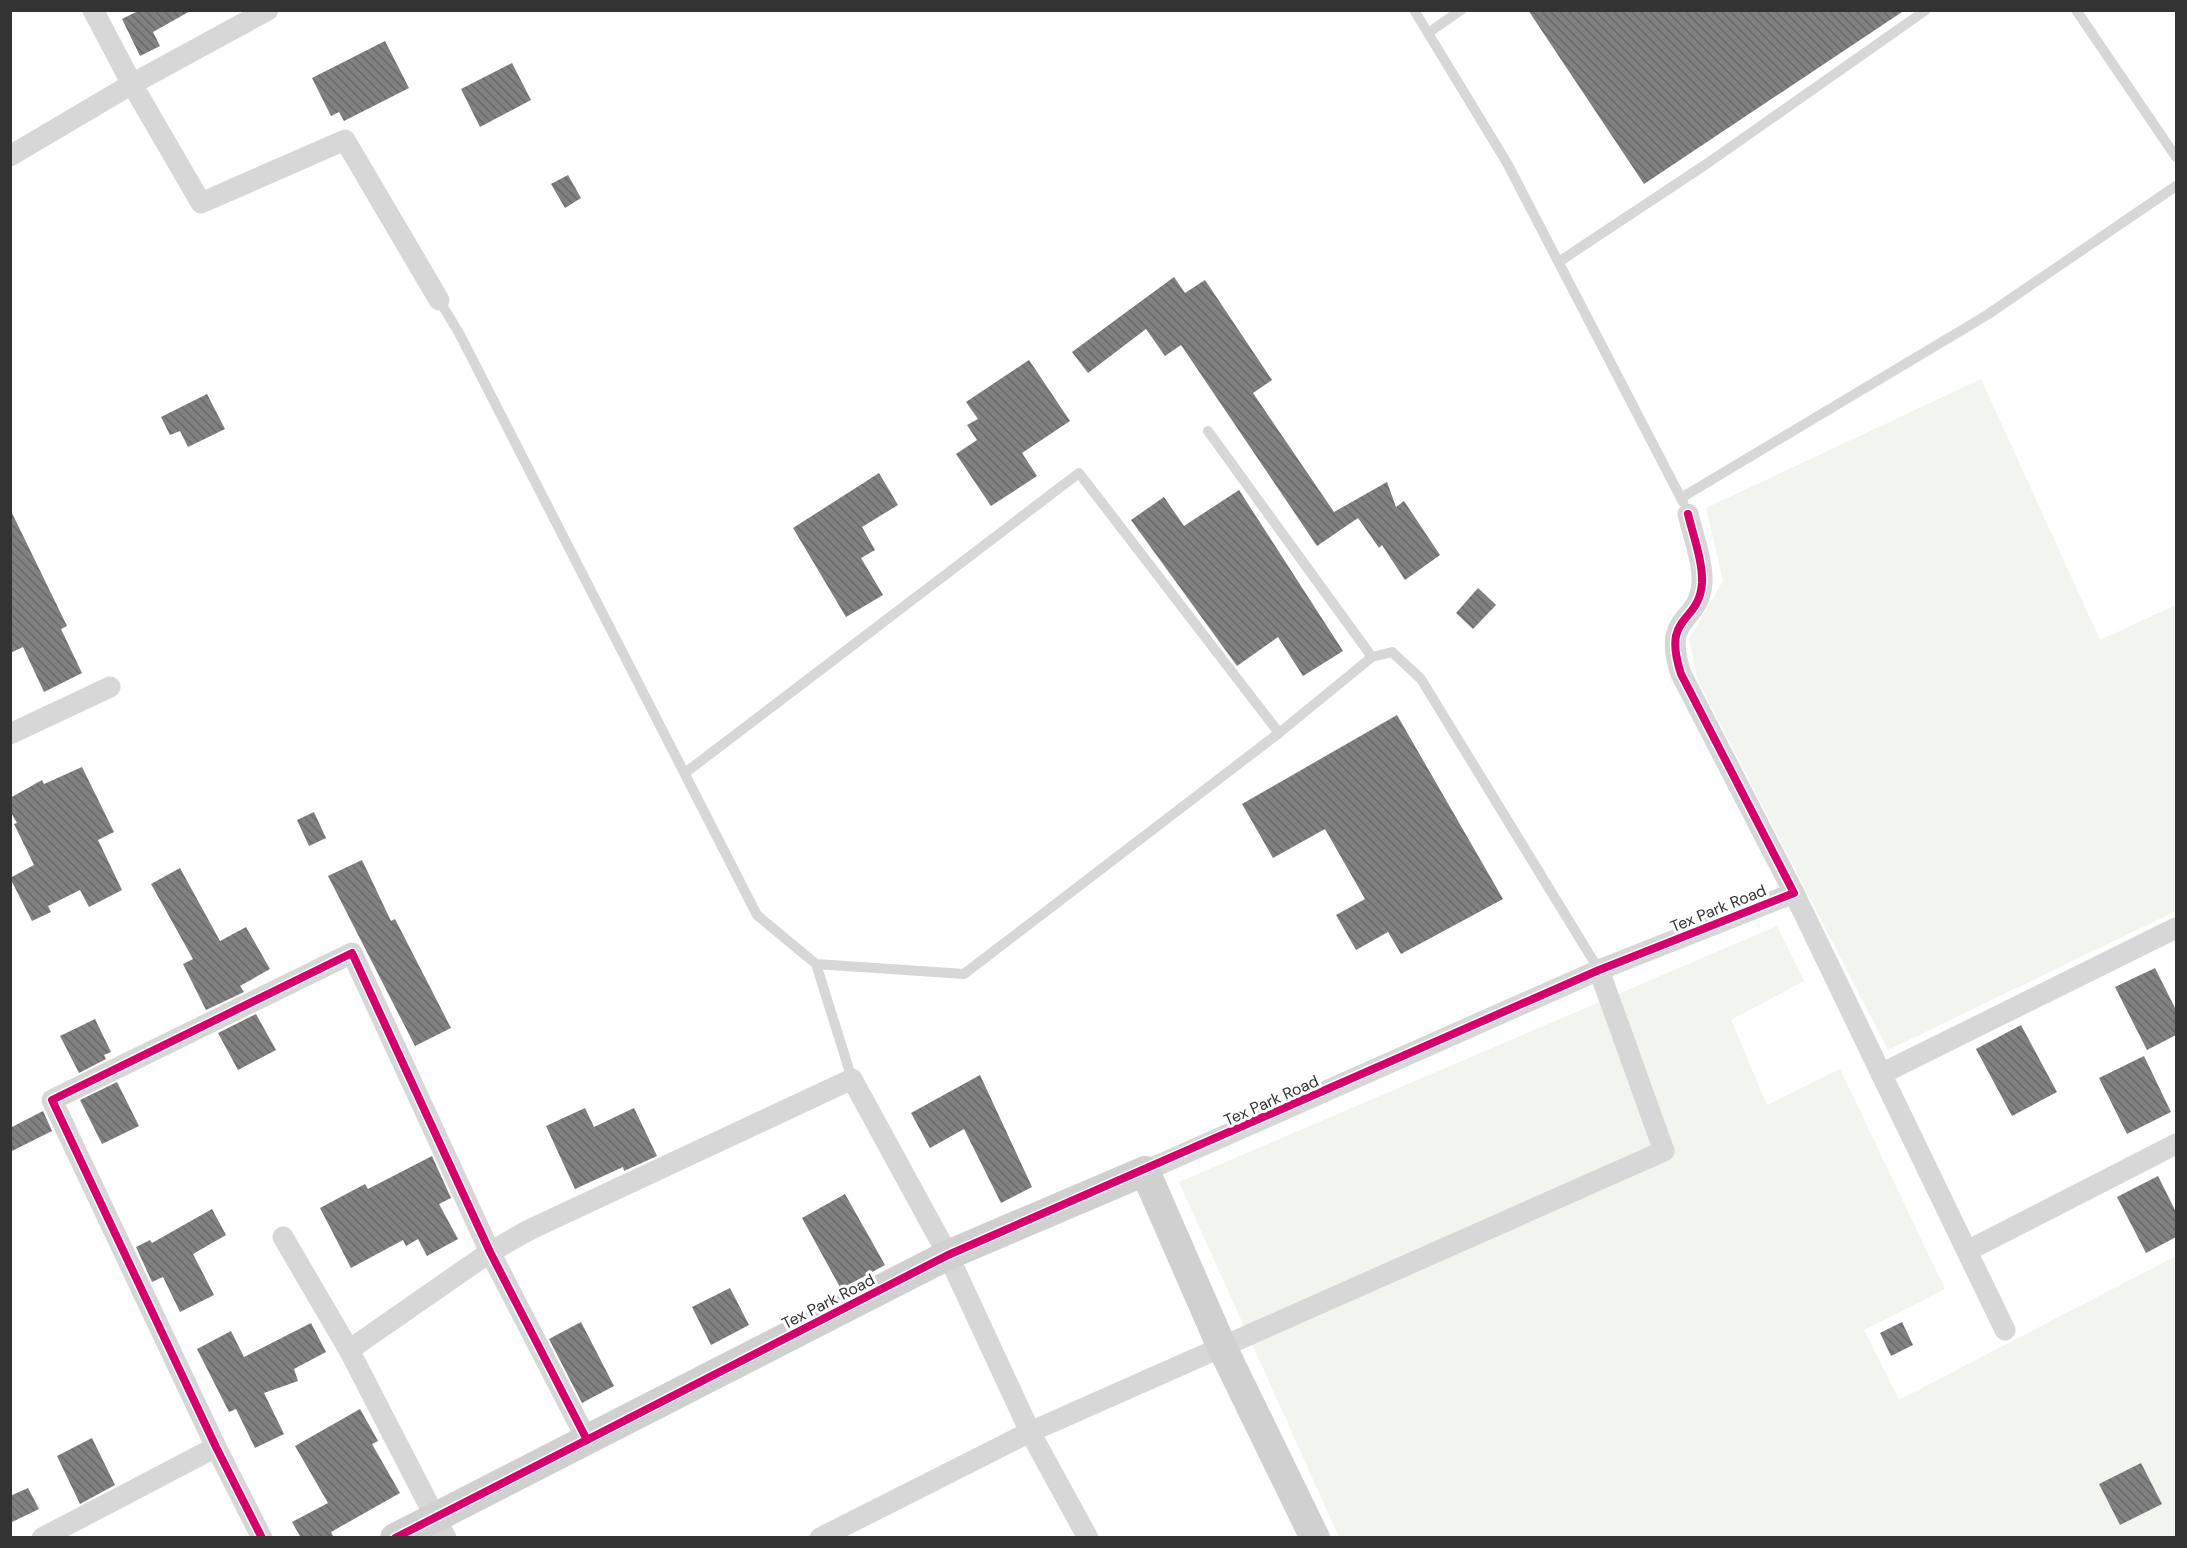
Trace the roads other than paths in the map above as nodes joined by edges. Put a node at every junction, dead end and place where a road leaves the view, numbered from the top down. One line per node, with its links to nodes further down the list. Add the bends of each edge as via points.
1 (93, 10): 8 (street)
2 (268, 10): 8 (street)
3 (1414, 10): 7 (lane)
4 (1461, 10): 7 (lane)
5 (1926, 10): 12 (lane)
6 (2076, 10): 10 (lane)
7 (1428, 33): 12 (lane, via 1507,163)
8 (132, 84): 9 (street); 13 (street, via 201,203 345,140)
9 (10, 156)
10 (2176, 157)
11 (2176, 186): 15 (lane, via 1987,315)
12 (1560, 261): 15 (lane)
13 (440, 300): 20 (lane)
14 (1208, 431): 16 (lane)
15 (1685, 506): 21 (street, Tex Park Road, via 1702,582 1700,594 1676,631 1676,659)
16 (1372, 657): 18 (lane); 24 (lane, via 1392,652 1421,679)
17 (110, 687): 19 (street)
18 (1280, 733): 20 (lane, via 1079,473); 23 (lane, via 964,974)
19 (10, 734)
20 (685, 773): 23 (lane, via 757,915)
21 (1794, 892): 24 (street, Tex Park Road); 25 (street)
22 (2176, 928): 25 (street)
23 (816, 964): 26 (lane)
24 (1599, 969): 28 (street, Tex Park Road); 34 (street, via 1664,1151)
25 (1881, 1074): 30 (street)
26 (852, 1079): 31 (street, via 540,1224); 32 (street)
27 (2176, 1144): 30 (street)
28 (1144, 1171): 32 (street, Tex Park Road); 34 (street)
29 (283, 1237): 35 (street)
30 (1967, 1251): 33 (street)
31 (490, 1252): 35 (street); 37 (street); 38 (street, via 352,953 52,1100)
32 (948, 1255): 36 (street); 37 (street, Tex Park Road)
33 (2005, 1330)
34 (1221, 1345): 36 (street); 45 (street)
35 (349, 1350): 39 (street)
36 (1030, 1432): 43 (street); 44 (street)
37 (587, 1440): 39 (street, Tex Park Road)
38 (216, 1447): 40 (street); 41 (street)
39 (441, 1527): 42 (street, Tex Park Road)
40 (42, 1538)
41 (262, 1538)
42 (395, 1538)
43 (820, 1538)
44 (1088, 1538)
45 (1315, 1538)

